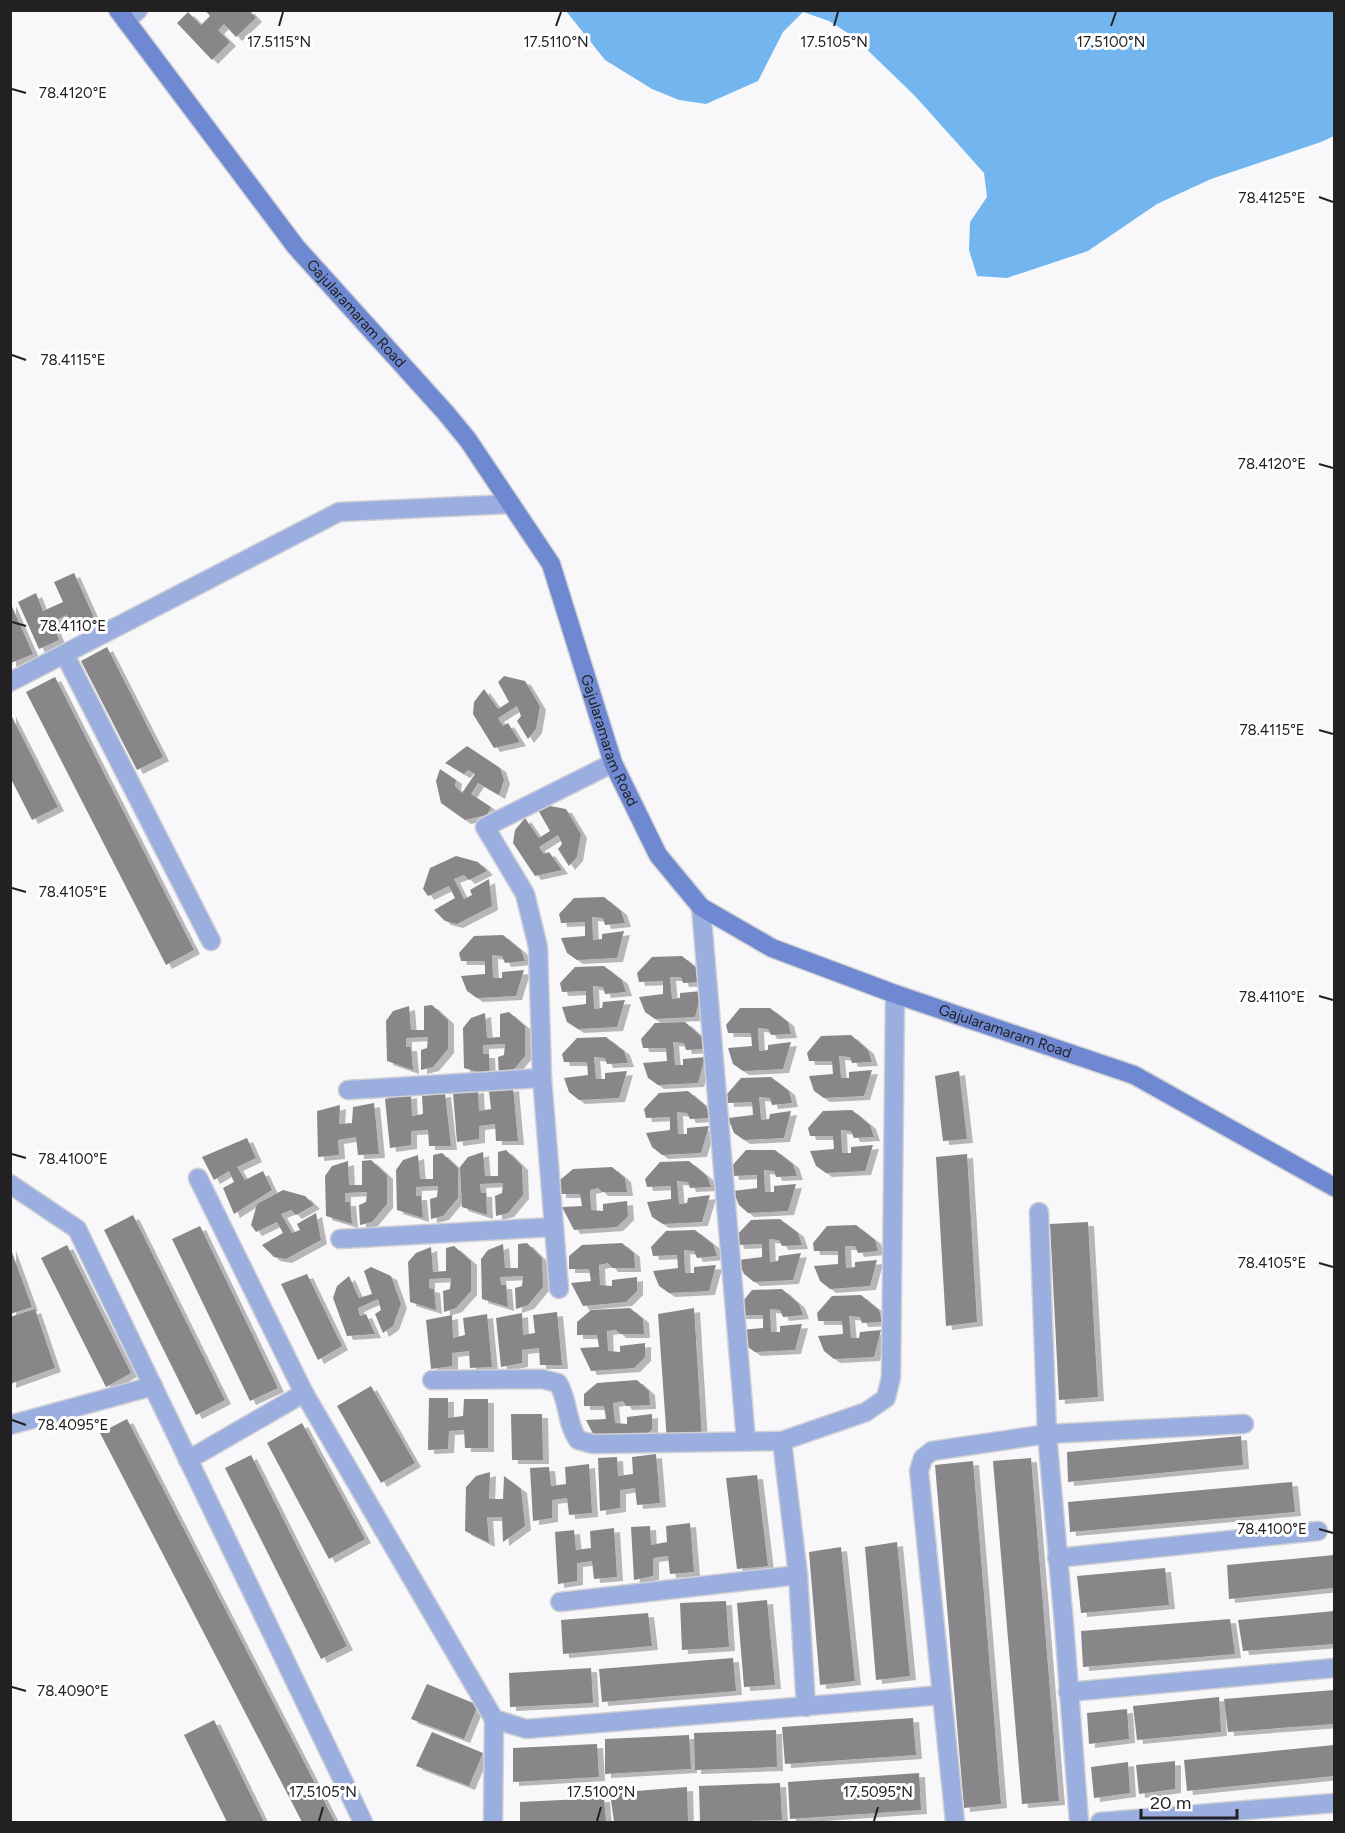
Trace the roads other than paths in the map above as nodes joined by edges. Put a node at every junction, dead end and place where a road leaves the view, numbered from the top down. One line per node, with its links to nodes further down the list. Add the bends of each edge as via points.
1 (127, 14): 2 (main road, Gajularamaram Road, via 296,247 445,412)
2 (511, 504): 3 (street, via 339,512); 5 (main road, Gajularamaram Road, via 550,564)
3 (65, 655): 4 (street); 7 (street)
4 (10, 682)
5 (613, 764): 6 (main road, Gajularamaram Road, via 658,855); 9 (street, via 485,826 525,894 538,946)
6 (701, 907): 8 (main road, Gajularamaram Road, via 772,948); 24 (street)
7 (211, 941)
8 (895, 994): 13 (main road, Gajularamaram Road, via 1134,1075); 25 (street, via 891,1377 886,1398 866,1412)
9 (542, 1078): 10 (street); 15 (street)
10 (348, 1090)
11 (198, 1178): 20 (street)
12 (10, 1184): 19 (street, via 77,1229)
13 (1335, 1187)
14 (1039, 1212): 23 (street)
15 (554, 1227): 16 (street); 17 (street)
16 (340, 1239)
17 (559, 1289)
18 (432, 1380): 24 (street, via 542,1379 558,1383 572,1431 578,1440 593,1444)
19 (153, 1386): 22 (street); 26 (street)
20 (304, 1393): 26 (street); 35 (street)
21 (1244, 1424): 23 (street)
22 (10, 1425)
23 (1047, 1434): 28 (street); 33 (street, via 932,1451 923,1458 919,1471)
24 (746, 1441): 25 (street)
25 (782, 1441): 29 (street)
26 (189, 1460): 37 (street)
27 (1318, 1531): 28 (street)
28 (1057, 1558): 32 (street)
29 (798, 1575): 30 (street); 34 (street)
30 (560, 1602)
31 (1335, 1668): 32 (street)
32 (1068, 1692): 40 (street)
33 (942, 1695): 34 (street); 39 (street)
34 (806, 1707): 35 (street, via 526,1729)
35 (494, 1719): 38 (street)
36 (1335, 1803): 41 (street)
37 (363, 1822)
38 (493, 1822)
39 (955, 1822)
40 (1079, 1822)
41 (1100, 1822)

